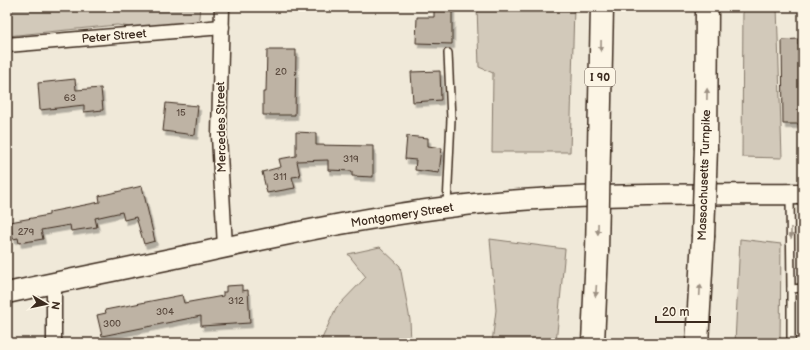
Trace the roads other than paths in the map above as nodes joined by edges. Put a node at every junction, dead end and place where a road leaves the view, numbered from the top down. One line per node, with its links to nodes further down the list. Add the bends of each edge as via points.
1 (222, 7): 4 (street, Mercedes Street)
2 (602, 7): 15 (highway, I 90, one-way to 15, bridge, via 598,252)
3 (707, 7): 16 (highway, Massachusetts Turnpike, one-way to 3, bridge, via 706,147)
4 (222, 27): 5 (street, Peter Street); 9 (street, Mercedes Street, via 219,136)
5 (7, 45)
6 (448, 53): 8 (lane, via 451,119)
7 (797, 194): 8 (main road, Montgomery Street, via 658,195 551,199); 12 (lane, one-way to 12)
8 (447, 207): 9 (main road, Montgomery Street, via 313,229)
9 (225, 247): 10 (main road, Montgomery Street)
10 (54, 283): 13 (main road, Montgomery Street); 14 (street)
11 (803, 288): 12 (lane)
12 (791, 289): 17 (lane)
13 (7, 293)
14 (54, 343)
15 (593, 343)
16 (697, 343)
17 (791, 343)

